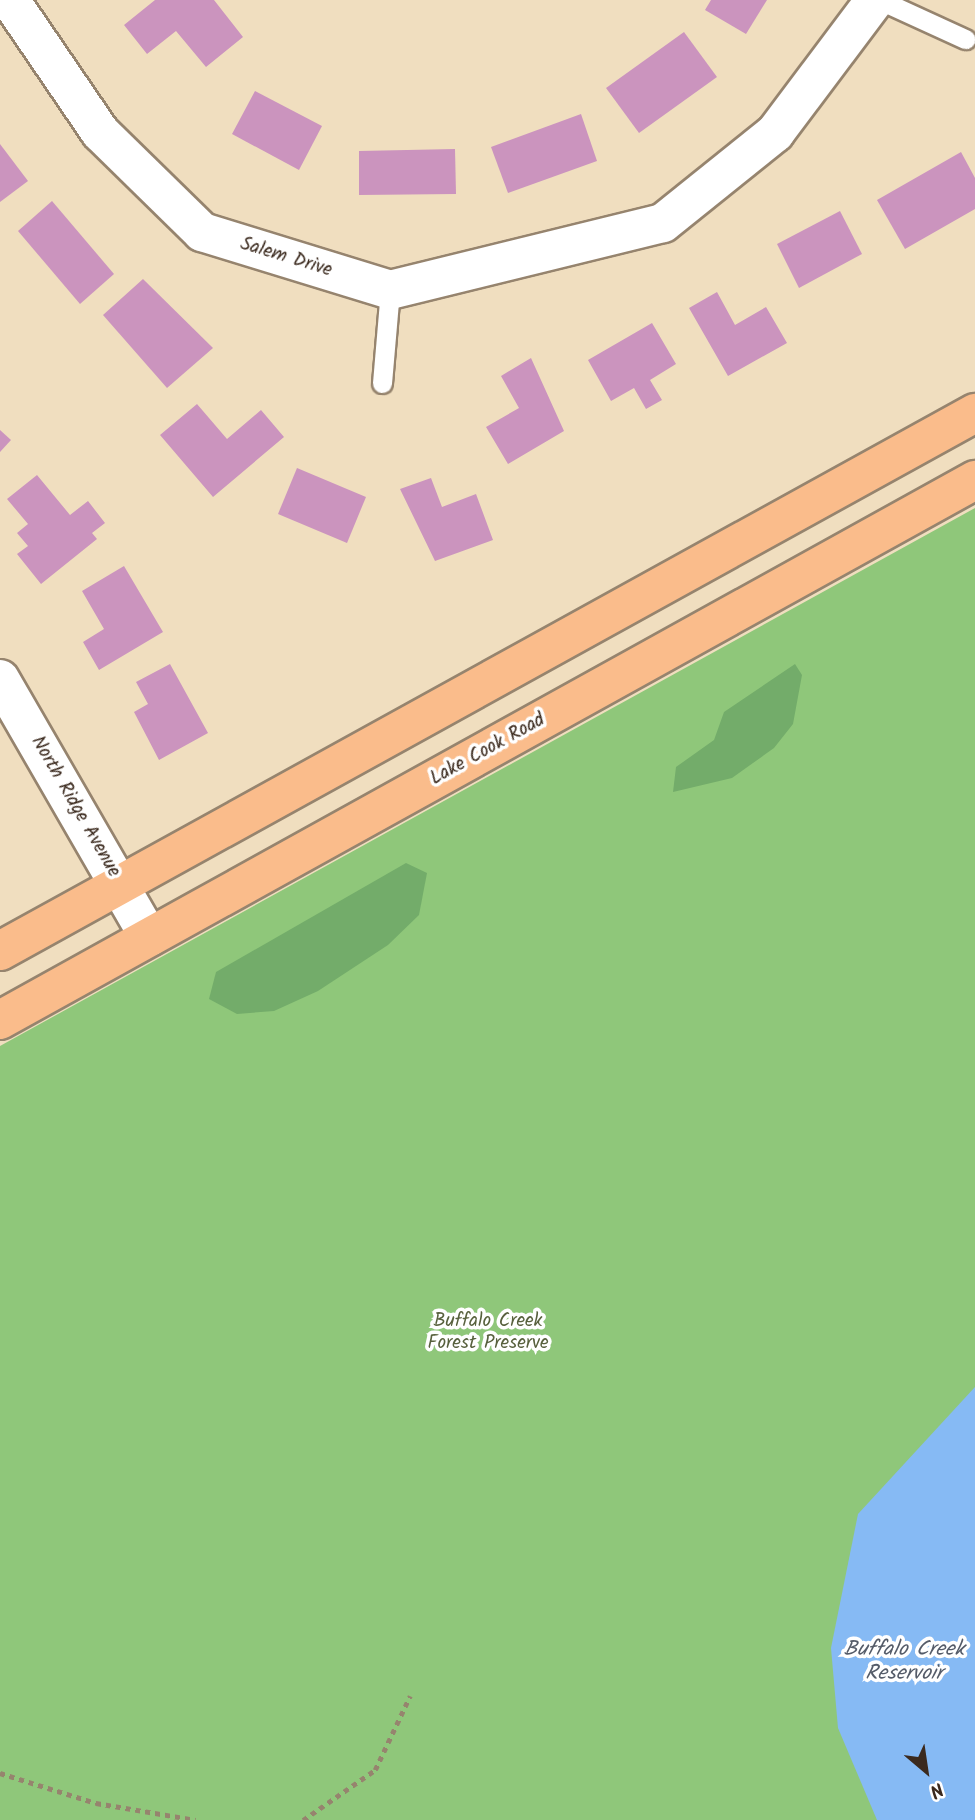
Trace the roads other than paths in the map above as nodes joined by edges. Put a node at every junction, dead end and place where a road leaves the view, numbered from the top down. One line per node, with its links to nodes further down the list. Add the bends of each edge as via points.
1 (10, 0): 5 (street, Salem Drive, via 100,132 202,232)
2 (875, 0): 5 (street, via 775,133 663,223)
3 (880, 0): 4 (lane)
4 (965, 39)
5 (390, 290): 6 (lane)
6 (382, 383)
7 (975, 413): 10 (main road)
8 (975, 480): 11 (main road, Lake Cook Road)
9 (0, 679): 10 (street, North Ridge Avenue)
10 (120, 885): 11 (street, North Ridge Avenue); 12 (main road)
11 (149, 937): 13 (main road, Lake Cook Road)
12 (0, 951)
13 (0, 1020)

